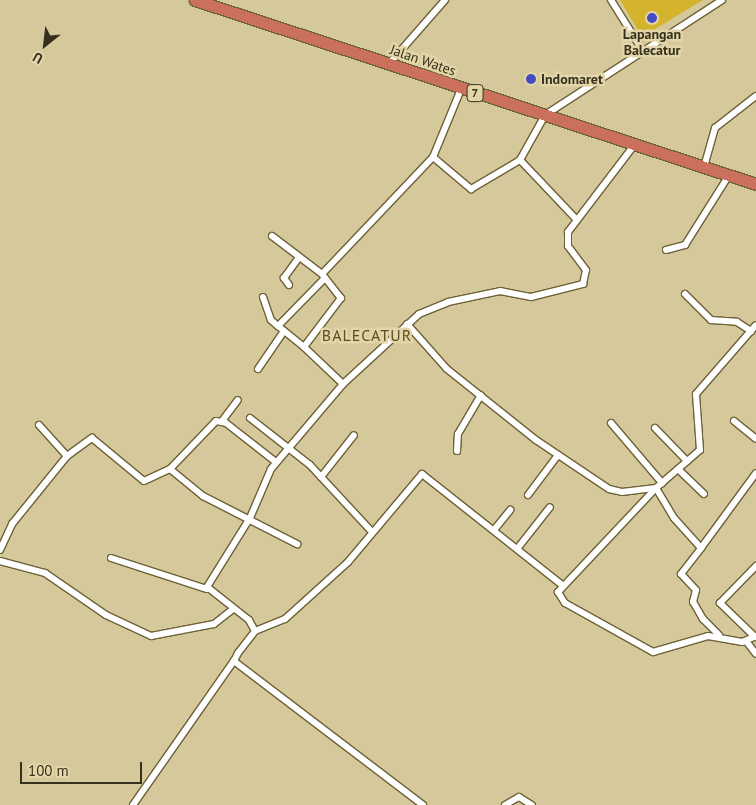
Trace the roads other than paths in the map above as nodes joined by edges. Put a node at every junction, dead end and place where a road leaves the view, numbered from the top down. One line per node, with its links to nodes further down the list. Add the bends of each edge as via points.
1 (195, 0): 6 (highway, Jalan Wates / 7)
2 (445, 0): 6 (street)
3 (611, 0): 5 (street)
4 (722, 0): 5 (street)
5 (643, 51): 9 (street)
6 (389, 64): 7 (highway, Jalan Wates / 7)
7 (461, 89): 9 (highway, Jalan Wates / 7); 11 (street)
8 (756, 96): 13 (street, via 715,128)
9 (545, 115): 10 (highway, Jalan Wates / 7); 12 (street)
10 (635, 144): 13 (highway, Jalan Wates / 7); 16 (street)
11 (433, 157): 12 (street, via 471,189); 20 (street)
12 (520, 160): 16 (street)
13 (704, 167): 14 (highway, Jalan Wates / 7)
14 (729, 175): 15 (highway, Jalan Wates / 7); 18 (street, via 684,245)
15 (756, 184)
16 (577, 220): 24 (street, via 566,239 586,270 579,287 531,297 506,290 465,298 433,307)
17 (272, 236): 19 (street)
18 (666, 250)
19 (299, 256): 20 (street); 21 (street, via 284,278)
20 (324, 276): 26 (street); 29 (street, via 341,300)
21 (289, 285)
22 (685, 294): 27 (street, via 711,320 737,322)
23 (263, 297): 26 (street, via 271,320)
24 (407, 324): 31 (street); 32 (street, via 447,369)
25 (756, 325): 27 (street)
26 (278, 326): 28 (street)
27 (751, 331): 46 (street, via 696,394 702,446)
28 (284, 332): 29 (street); 30 (street)
29 (304, 347): 31 (street)
30 (258, 368)
31 (343, 384): 42 (street)
32 (481, 395): 43 (street, via 458,434); 44 (street)
33 (238, 400): 35 (street)
34 (250, 418): 42 (street)
35 (222, 421): 47 (street); 48 (street, via 211,425)
36 (734, 421): 41 (street)
37 (611, 423): 52 (street)
38 (39, 425): 45 (street)
39 (655, 428): 46 (street)
40 (354, 435): 51 (street)
41 (756, 440)
42 (291, 449): 47 (street); 51 (street)
43 (457, 450)
44 (558, 455): 53 (street, via 616,492); 55 (street)
45 (67, 456): 48 (street, via 92,438 144,481); 64 (street, via 19,515)
46 (687, 461): 49 (street)
47 (276, 462): 58 (street)
48 (170, 469): 58 (street, via 203,496)
49 (678, 470): 52 (street); 54 (street)
50 (756, 473): 62 (street)
51 (321, 477): 60 (street)
52 (662, 483): 53 (street)
53 (656, 488): 62 (street, via 674,518); 68 (street)
54 (704, 494)
55 (528, 495)
56 (550, 507): 63 (street)
57 (510, 510): 59 (street)
58 (250, 518): 61 (street); 69 (street, via 208,581)
59 (494, 530): 60 (street, via 425,473 419,474); 63 (street)
60 (372, 532): 71 (street, via 348,562 285,619)
61 (297, 544)
62 (702, 548): 72 (street, via 681,574 696,590 693,602 703,619)
63 (517, 549): 68 (street)
64 (0, 550)
65 (111, 558): 69 (street)
66 (0, 561): 70 (street, via 45,573 106,615 151,636 208,626)
67 (756, 566): 73 (street, via 720,603)
68 (561, 584): 72 (street, via 558,592 565,603 653,652)
69 (207, 590): 70 (street)
70 (233, 609): 71 (street)
71 (255, 632): 76 (street)
72 (719, 635): 74 (street)
73 (756, 636): 74 (street)
74 (746, 641): 75 (street)
75 (756, 654)
76 (234, 661): 77 (street); 78 (street)
77 (133, 805)
78 (423, 805)
79 (505, 805): 80 (street, via 519,797)
80 (532, 805)

